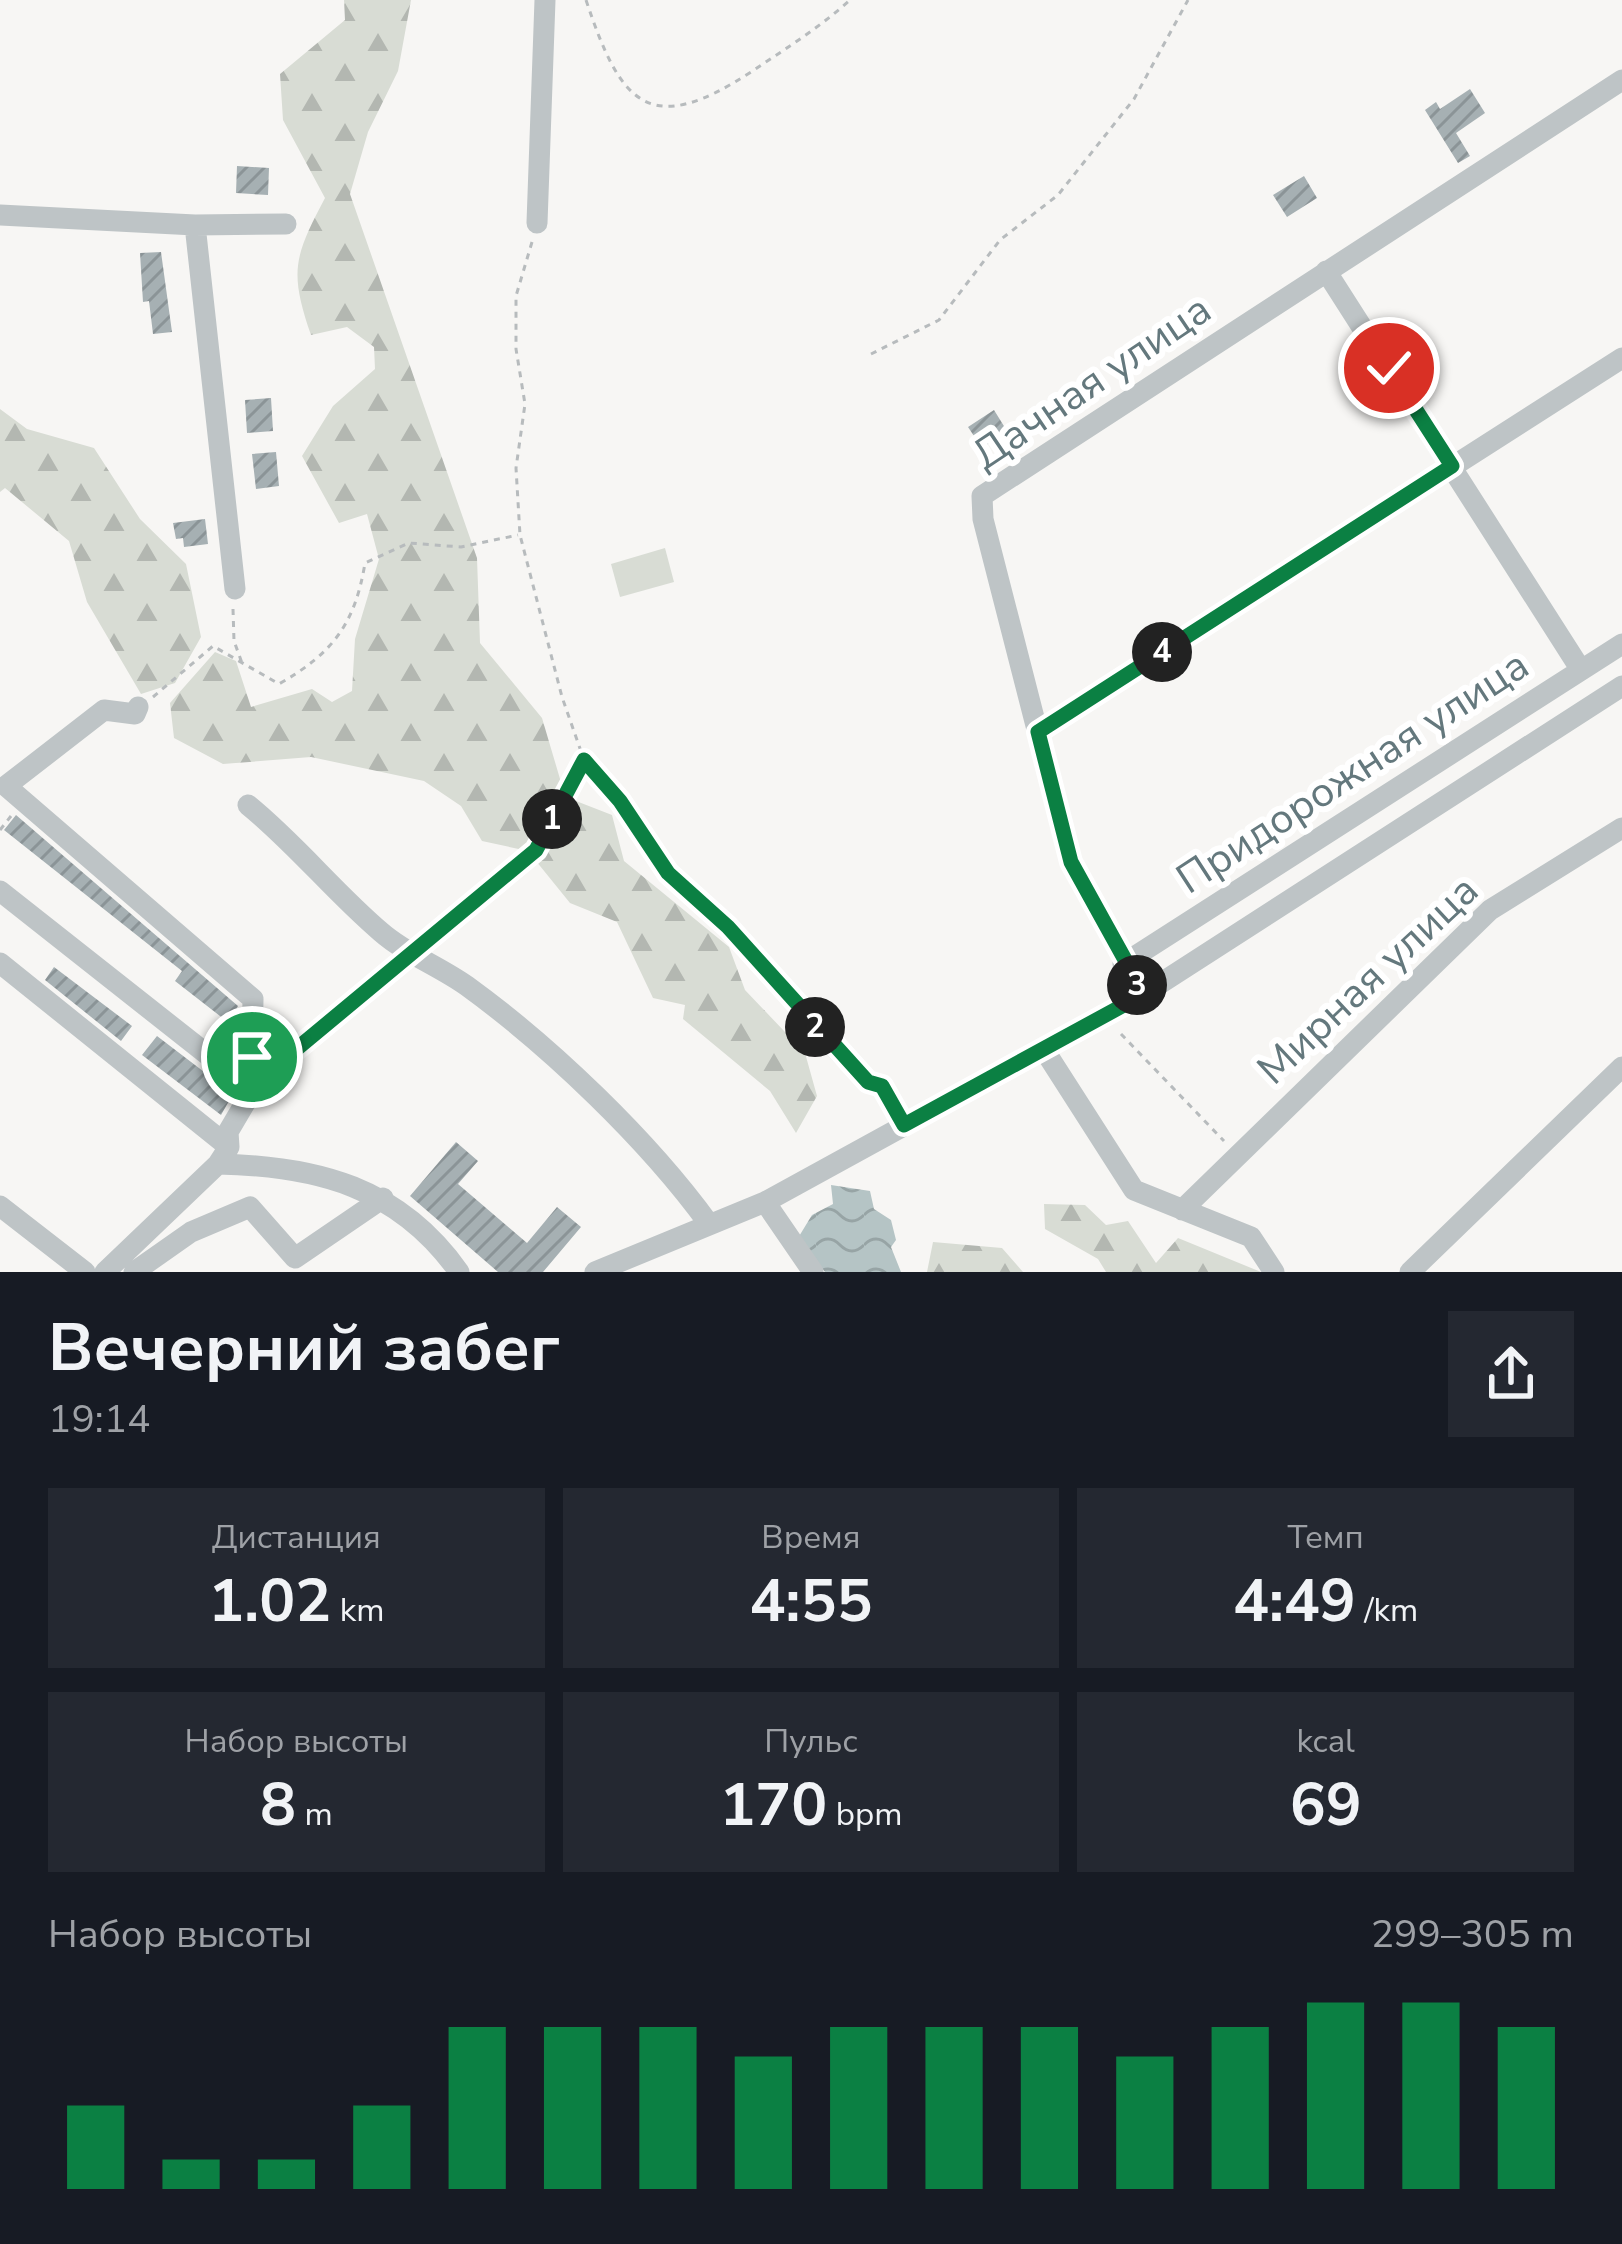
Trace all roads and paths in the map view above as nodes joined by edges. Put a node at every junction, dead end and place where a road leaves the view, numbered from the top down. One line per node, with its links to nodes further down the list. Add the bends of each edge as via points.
1 (545, 0): 7 (street)
2 (586, 0): 3 (path, via 624,85 648,104 675,110 709,99)
3 (850, 0)
4 (1188, 0): 11 (path, via 1134,99 1058,195 1000,240 939,320)
5 (1622, 80): 10 (street, Дачная улица)
6 (0, 215): 9 (street)
7 (537, 223): 14 (path, via 517,296 525,404 516,468)
8 (286, 224): 9 (street)
9 (195, 225): 15 (street)
10 (1326, 271): 13 (street); 22 (street, Дачная улица, via 982,496)
11 (871, 354)
12 (1622, 358): 13 (street)
13 (1452, 466): 18 (street); 22 (street)
14 (520, 535): 17 (path, via 394,549 365,563 357,610 313,664 279,684); 23 (path)
15 (236, 589): 17 (path, via 233,641)
16 (1622, 644): 18 (street, Придорожная улица)
17 (242, 663): 20 (path, via 213,646)
18 (1581, 670): 30 (street, Придорожная улица)
19 (1614, 691): 21 (street); 31 (street)
20 (138, 707): 36 (street, via 135,714 104,710 6,785 253,999)
21 (1622, 714)
22 (1038, 732): 30 (street, Дачная улица, via 1071,862)
23 (584, 760): 26 (path, via 536,850); 32 (path, via 668,873 728,927)
24 (248, 805): 28 (street)
25 (1622, 828): 38 (street, Мирная улица, via 1490,910)
26 (496, 884): 28 (street)
27 (0, 891): 36 (street)
28 (413, 954): 36 (street); 44 (street, via 524,1032)
29 (0, 963): 39 (street)
30 (1124, 964): 31 (street, Дачная улица)
31 (1144, 994): 34 (street)
32 (816, 1028): 37 (street, via 868,1082 882,1086)
33 (1121, 1034): 38 (path)
34 (1043, 1048): 37 (street); 43 (street, via 1134,1190)
35 (1622, 1067): 53 (street)
36 (254, 1085): 39 (street)
37 (904, 1125): 41 (street)
38 (1237, 1154): 43 (street, Мирная улица)
39 (224, 1156): 40 (street, via 289,1166); 47 (street)
40 (383, 1198): 45 (street); 49 (street)
41 (765, 1202): 44 (street); 51 (street)
42 (0, 1206): 46 (street)
43 (1183, 1210): 52 (street, via 1251,1238)
44 (710, 1224): 50 (street)
45 (296, 1265): 48 (street, via 250,1207 191,1232)
46 (85, 1272)
47 (105, 1272)
48 (134, 1272)
49 (459, 1272)
50 (595, 1272)
51 (813, 1272)
52 (1274, 1272)
53 (1410, 1272)

